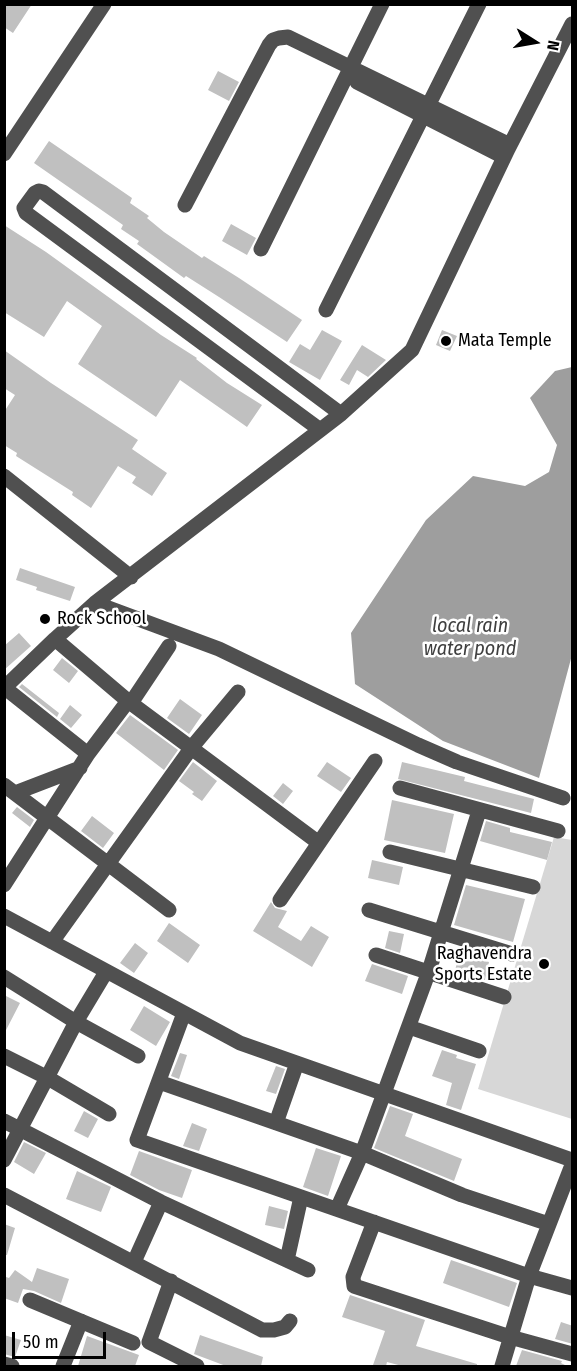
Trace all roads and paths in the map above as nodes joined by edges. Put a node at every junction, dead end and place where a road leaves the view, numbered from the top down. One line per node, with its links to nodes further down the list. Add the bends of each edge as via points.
1 (104, 4): 8 (street)
2 (382, 4): 5 (street)
3 (479, 4): 6 (street)
4 (573, 24): 7 (street)
5 (348, 72): 6 (street); 9 (street, via 284,47 279,38 273,40); 10 (street)
6 (426, 111): 7 (street); 11 (street)
7 (507, 151): 14 (street, via 412,350)
8 (4, 154)
9 (185, 205)
10 (261, 249)
11 (326, 310)
12 (294, 379): 13 (street); 13 (street, via 43,192 35,193 24,208 26,213); 14 (street)
13 (276, 397): 15 (street)
14 (341, 414): 15 (street)
15 (320, 429): 17 (street)
16 (4, 477): 17 (street)
17 (131, 577): 18 (street)
18 (96, 603): 19 (street); 29 (street, via 219,649 457,762)
19 (55, 639): 21 (street); 23 (street)
20 (169, 646): 23 (street)
21 (5, 688): 25 (street)
22 (238, 692): 24 (street)
23 (129, 702): 24 (street); 25 (street)
24 (192, 747): 33 (street); 35 (street)
25 (84, 761): 28 (street); 31 (street)
26 (375, 761): 33 (street)
27 (400, 788): 30 (street)
28 (10, 789): 31 (street)
29 (563, 798)
30 (479, 811): 32 (street); 36 (street)
31 (47, 818): 35 (street); 37 (street)
32 (558, 831)
33 (319, 843): 39 (street)
34 (390, 852): 36 (street)
35 (108, 865): 40 (street); 44 (street)
36 (461, 870): 38 (street); 43 (street)
37 (4, 885)
38 (533, 887)
39 (280, 900)
40 (169, 910)
41 (369, 910): 43 (street)
42 (4, 916): 44 (street)
43 (441, 932): 45 (street); 47 (street)
44 (52, 942): 48 (street)
45 (512, 954)
46 (376, 955): 47 (street)
47 (429, 971): 50 (street); 53 (street)
48 (106, 972): 51 (street); 52 (street)
49 (4, 977): 52 (street)
50 (504, 997)
51 (184, 1013): 57 (street, via 240,1043); 59 (street)
52 (76, 1022): 56 (street); 58 (street)
53 (409, 1027): 54 (street); 60 (street)
54 (479, 1051)
55 (4, 1056): 58 (street)
56 (138, 1056)
57 (297, 1063): 60 (street); 63 (street)
58 (48, 1078): 61 (street); 64 (street)
59 (159, 1082): 63 (street); 70 (street, via 137,1140)
60 (384, 1093): 65 (street); 67 (street)
61 (109, 1114)
62 (4, 1121): 64 (street)
63 (276, 1123): 65 (street)
64 (21, 1128): 66 (street); 71 (street)
65 (362, 1154): 72 (street); 74 (street, via 462,1195)
66 (4, 1160)
67 (573, 1160)
68 (573, 1165): 74 (street)
69 (4, 1195): 76 (street)
70 (301, 1197): 72 (street); 75 (street)
71 (161, 1202): 75 (street); 76 (street)
72 (337, 1209): 73 (street)
73 (374, 1222): 78 (street); 84 (street, via 353,1277 354,1286)
74 (549, 1224): 78 (street)
75 (287, 1260): 77 (street)
76 (134, 1262): 79 (street)
77 (308, 1270)
78 (529, 1276): 80 (street); 84 (street)
79 (171, 1281): 83 (street, via 262,1330 285,1327); 90 (street, via 149,1342)
80 (573, 1288)
81 (30, 1300): 82 (street)
82 (81, 1321): 85 (street); 89 (street)
83 (290, 1321)
84 (510, 1337): 86 (street); 91 (street)
85 (133, 1343)
86 (573, 1354)
87 (4, 1364): 88 (street)
88 (12, 1366)
89 (63, 1366)
90 (193, 1366)
91 (502, 1366)

